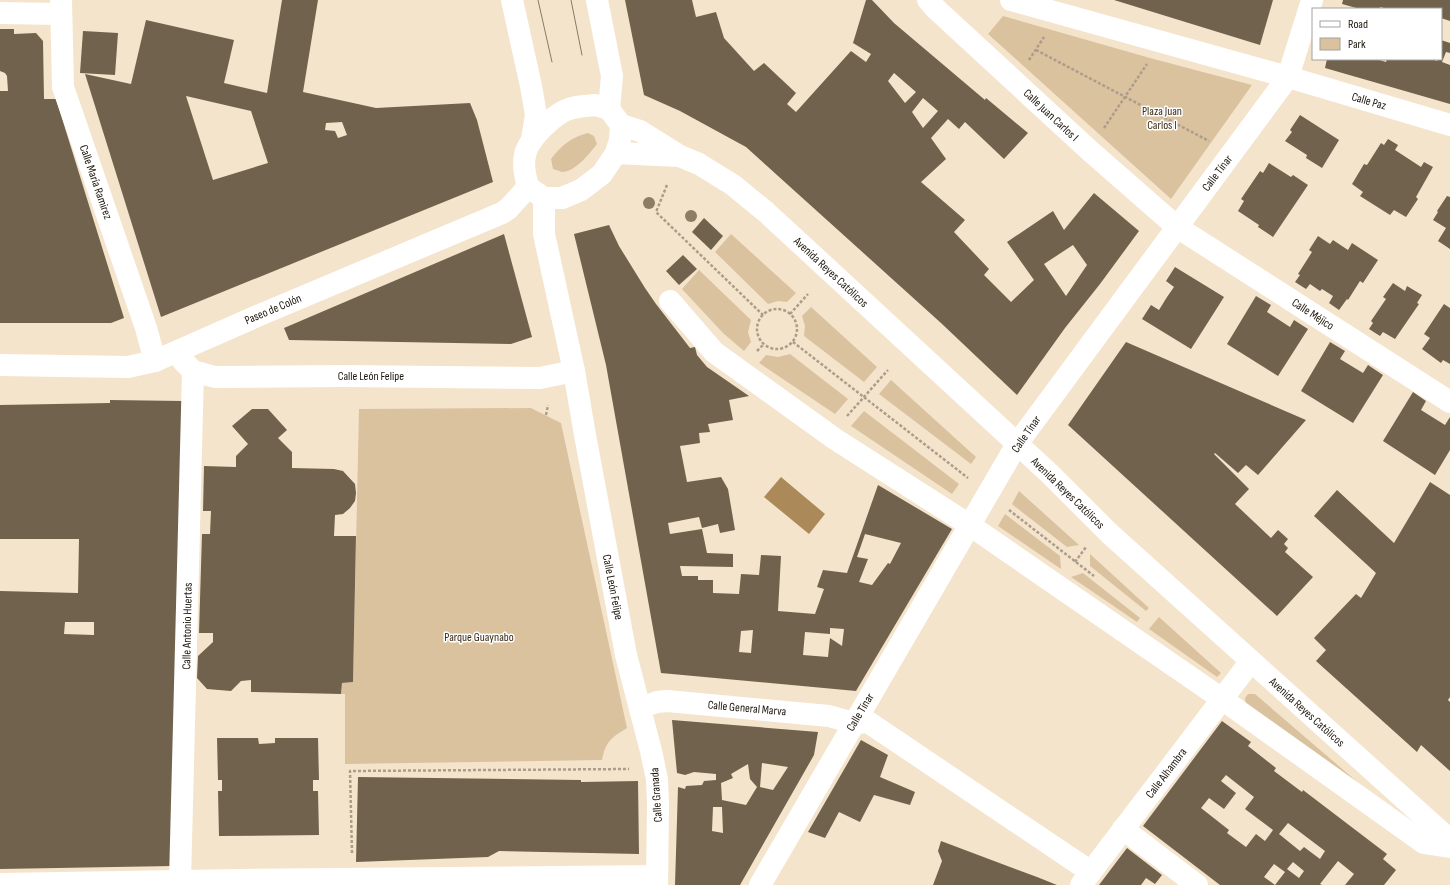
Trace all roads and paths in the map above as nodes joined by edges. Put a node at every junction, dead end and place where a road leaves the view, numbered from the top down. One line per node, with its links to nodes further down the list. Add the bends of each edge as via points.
1 (512, 0): 17 (street, via 536,115)
2 (597, 0): 14 (street, via 612,76)
3 (928, 0): 23 (street, Calle Juan Carlos I)
4 (1011, 0): 12 (street)
5 (1312, 0): 12 (street, Calle Tínar)
6 (61, 7): 7 (street); 30 (street, Calle María Ramirez, via 63,87)
7 (0, 14)
8 (1046, 34): 9 (path)
9 (1036, 50): 11 (path); 13 (path)
10 (1150, 58): 13 (path)
11 (1028, 61)
12 (1288, 77): 15 (street, Calle Paz); 23 (street, Calle Tínar)
13 (1125, 96): 16 (path); 18 (path)
14 (615, 117): 17 (street, via 595,105 578,106 564,111); 19 (street, via 620,140); 20 (street, Avenida Reyes Católicos)
15 (1450, 125)
16 (1104, 128)
17 (532, 140): 22 (street, via 526,151 524,165)
18 (1211, 142)
19 (616, 154): 20 (street, Avenida Reyes Católicos); 22 (street, via 602,174 580,190 562,198)
20 (680, 156): 40 (street, Avenida Reyes Católicos, via 699,164 733,185 766,212)
21 (667, 185): 27 (path, via 656,212)
22 (536, 193): 29 (street, Paseo de Colón, via 502,213); 34 (street, Calle León Felipe)
23 (1177, 227): 36 (street, Calle Méjico); 40 (street, Calle Tínar)
24 (808, 294): 26 (path)
25 (670, 301): 43 (street, via 714,352 835,439)
26 (790, 314): 27 (path, via 779,309); 28 (path, via 798,331)
27 (763, 315): 28 (path, via 757,326 757,333 764,344 769,348 782,349)
28 (793, 342): 35 (path)
29 (178, 351): 30 (street, Paseo de Colón); 33 (street)
30 (155, 361): 31 (street, Paseo de Colón, via 128,367)
31 (0, 365)
32 (888, 370): 35 (path)
33 (193, 371): 34 (street, Calle León Felipe, via 215,377 266,378 540,378); 58 (street, Calle Antonio Huertas)
34 (574, 371): 50 (street, Calle León Felipe, via 626,655)
35 (864, 396): 39 (path); 41 (path)
36 (1450, 402)
37 (548, 405): 38 (path)
38 (546, 415)
39 (844, 420)
40 (1017, 444): 43 (street, Calle Tínar); 48 (street, Avenida Reyes Católicos, via 1109,533)
41 (969, 479)
42 (1004, 506): 45 (path)
43 (971, 526): 49 (street); 51 (street, Calle Tínar)
44 (1088, 545): 45 (path)
45 (1075, 562): 46 (path); 47 (path)
46 (1071, 567)
47 (1100, 581)
48 (1251, 661): 49 (street, Calle Alhambra); 54 (street, Avenida Reyes Católicos)
49 (1222, 699): 53 (street, Calle Alhambra); 55 (street, via 1424,843)
50 (640, 708): 51 (street, Calle General Marva, via 667,701 829,716); 59 (street, Calle Granada, via 657,779)
51 (854, 723): 57 (street, Calle General Marva, via 868,722); 62 (street, Calle Tínar)
52 (630, 769): 56 (path, via 350,771)
53 (1123, 829): 57 (street, Calle Alhambra); 63 (street)
54 (1450, 840)
55 (1450, 847)
56 (352, 855)
57 (1086, 879)
58 (180, 881): 60 (street); 61 (street)
59 (657, 881): 60 (street)
60 (240, 883)
61 (0, 884)
62 (760, 885)
63 (1197, 885)

